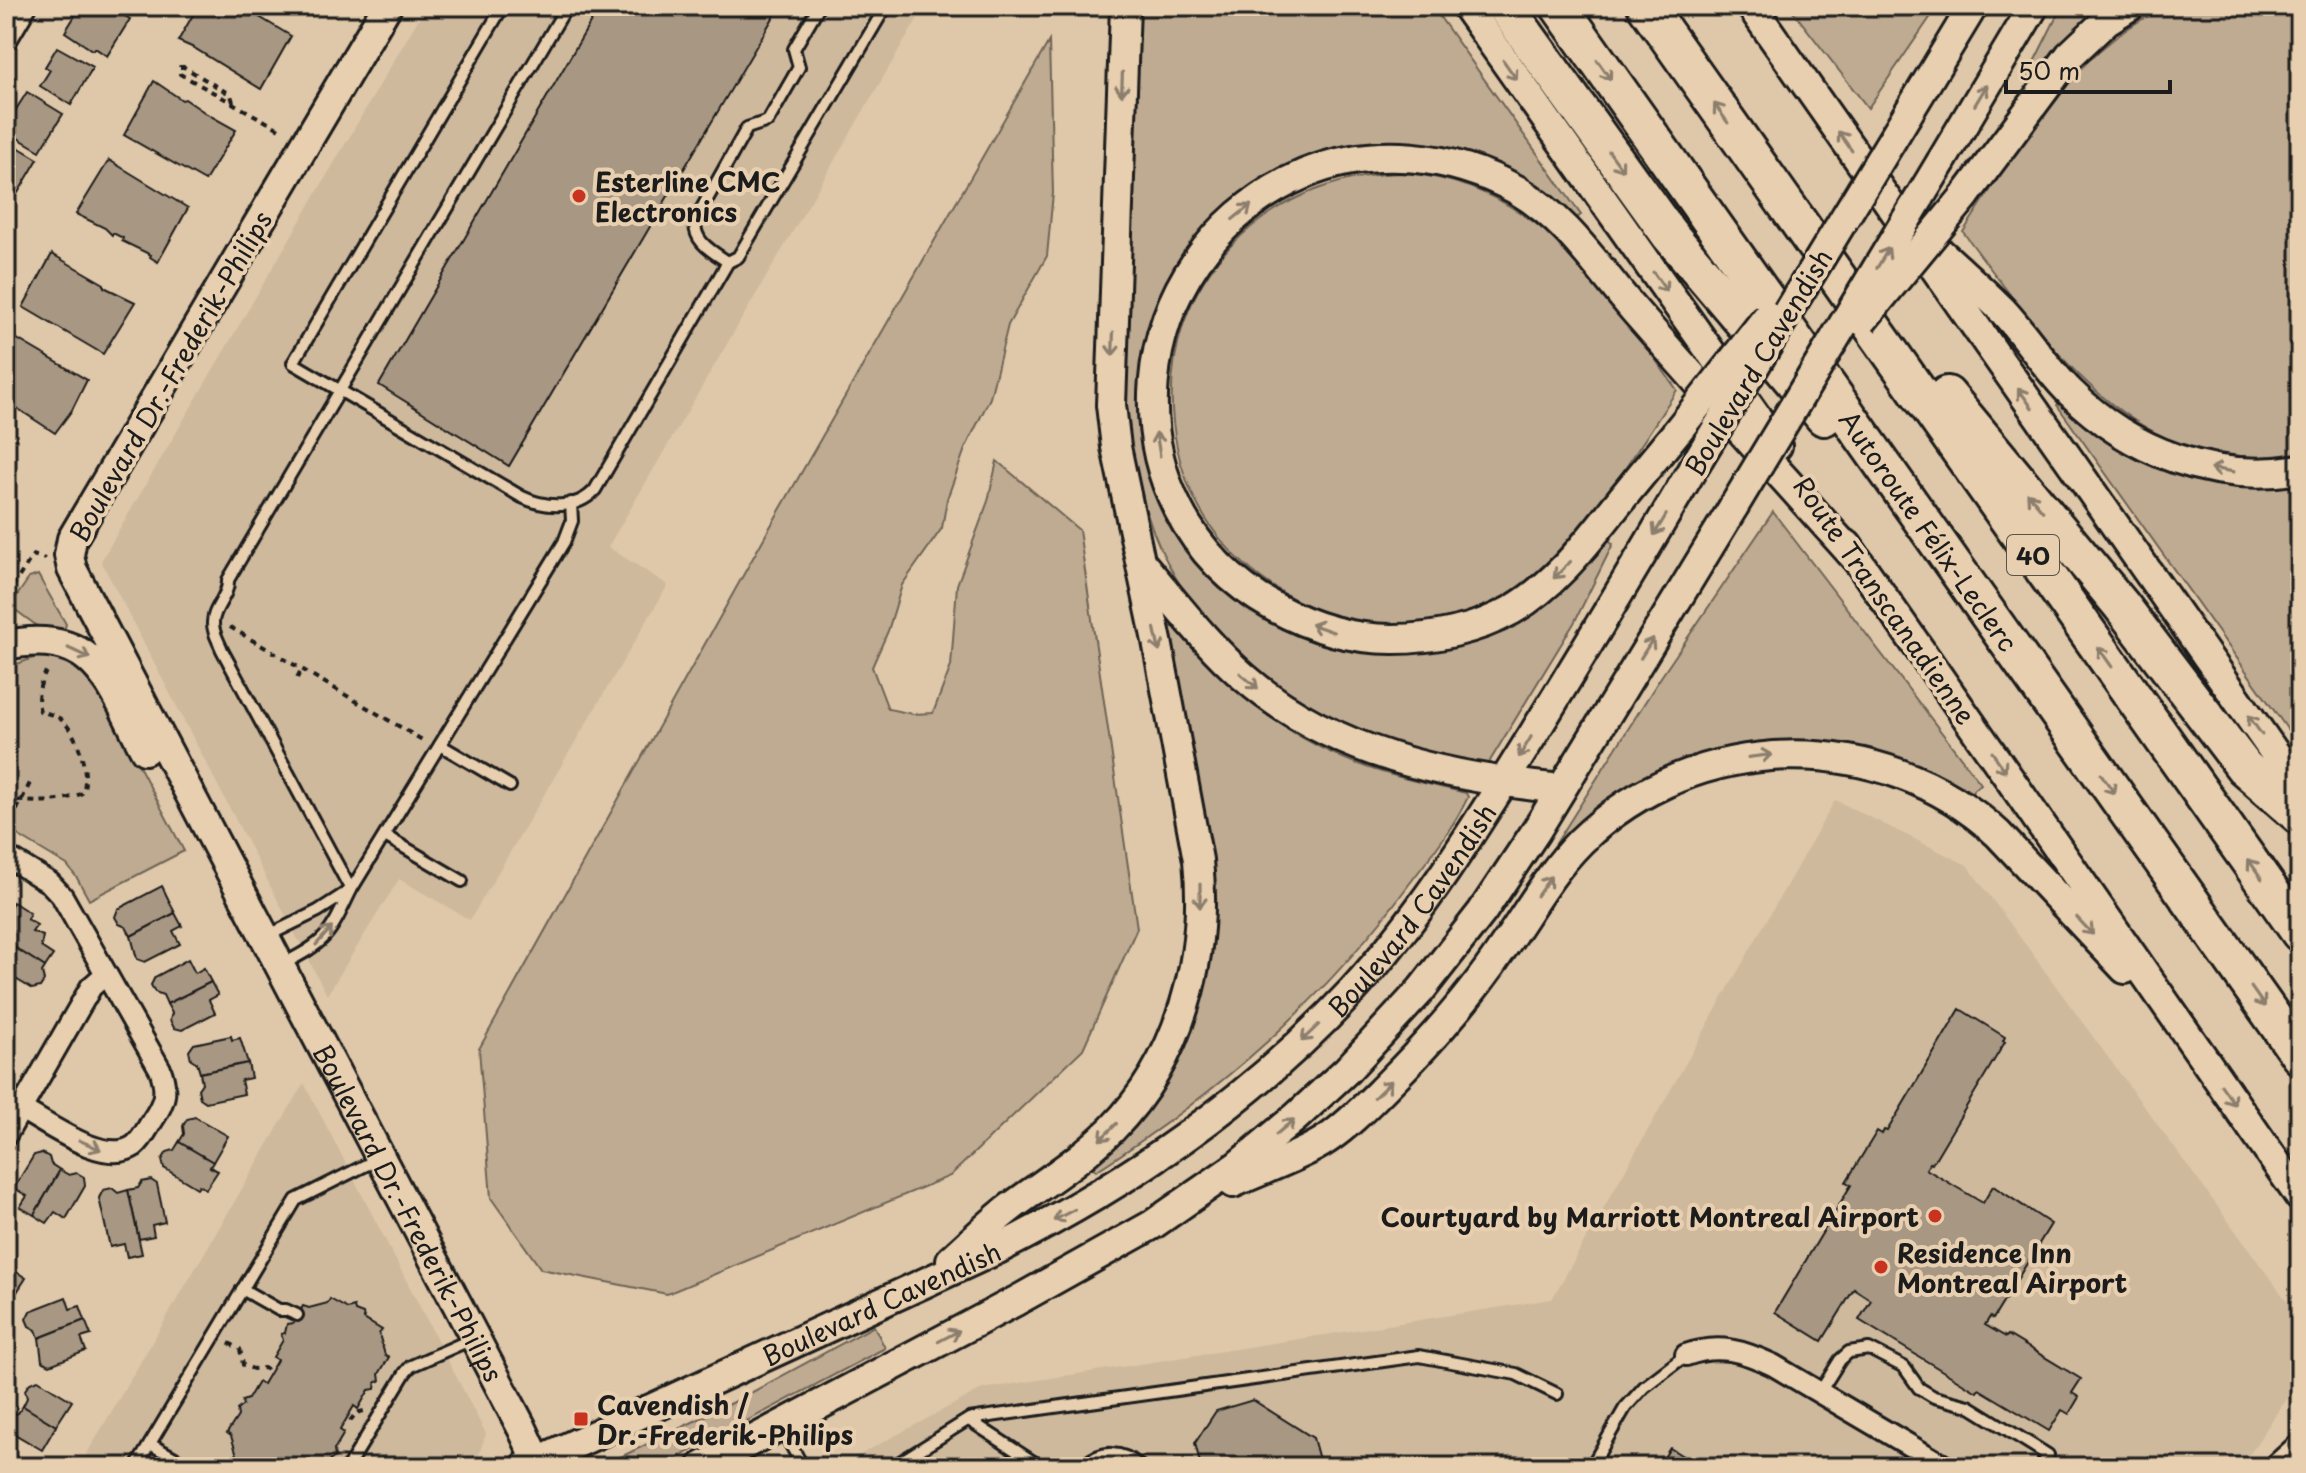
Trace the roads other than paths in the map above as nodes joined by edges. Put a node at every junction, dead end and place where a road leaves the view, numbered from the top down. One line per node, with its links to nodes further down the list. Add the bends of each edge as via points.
1 (26, 6): 16 (street)
2 (387, 6): 40 (main road, Boulevard Dr.-Frederik-Philips, via 69,547 72,569)
3 (503, 6): 21 (lane, via 293,363)
4 (567, 6): 21 (lane)
5 (819, 6): 20 (lane, via 794,49 799,67 768,121 747,128 696,219 700,240)
6 (886, 6): 20 (lane, via 738,257)
7 (1125, 6): 26 (main road, one-way to 26, via 1111,405)
8 (1466, 6): 25 (main road, Route Transcanadienne, one-way to 25)
9 (1505, 6): 27 (highway, one-way to 27, via 1669,234)
10 (1559, 6): 27 (highway, Autoroute Félix-Leclerc / 40, one-way to 27)
11 (1646, 6): 17 (highway, 40, one-way to 11)
12 (1751, 6): 18 (main road, one-way to 12)
13 (1973, 6): 19 (main road, Boulevard Cavendish, bridge)
14 (2034, 6): 22 (main road, Boulevard Cavendish, one-way to 14, bridge)
15 (2130, 6): 22 (main road, bridge, via 2070,55 1965,196)
16 (6, 40)
17 (1766, 177): 34 (highway, one-way to 17, via 2244,767 2121,605); 39 (highway, 40, one-way to 17)
18 (1889, 205): 23 (main road, one-way to 18, via 2259,473 2205,467 2131,439 2070,392 2003,311); 33 (main road, one-way to 18)
19 (1843, 221): 25 (main road, one-way to 25, bridge, via 1679,429 1580,552 1539,592 1492,620 1465,629 1373,639 1290,616 1236,581 1195,536 1168,485 1156,429 1154,375 1164,325 1186,273 1225,226 1268,192 1341,162 1401,156 1464,167 1519,192 1562,224 1631,307); 30 (main road, Boulevard Cavendish, one-way to 30, bridge)
20 (728, 262): 24 (lane, via 595,490)
21 (341, 388): 24 (lane, via 522,497 540,505); 38 (lane, via 228,580 229,590 212,626)
22 (1800, 395): 32 (main road, Boulevard Cavendish, one-way to 22, bridge)
23 (2300, 469)
24 (571, 503): 29 (lane, via 572,521 564,542)
25 (1858, 561): 43 (main road, Route Transcanadienne, one-way to 43)
26 (1141, 564): 30 (main road, one-way to 30, via 1242,675 1300,718 1359,746); 50 (main road, one-way to 50, via 1200,877 1198,944 1184,1009 1154,1073 1124,1117)
27 (1975, 595): 44 (highway, Autoroute Félix-Leclerc / 40, one-way to 44)
28 (6, 645): 41 (main road, Boulevard Dr.-Frederik-Philips, one-way to 41, via 42,641 84,654 101,669 240,930)
29 (440, 745): 31 (lane); 35 (lane)
30 (1504, 783): 32 (main road); 50 (main road, Boulevard Cavendish, one-way to 50, via 1404,929 1354,988 1268,1073 1185,1139 1091,1200)
31 (510, 786)
32 (1561, 789): 49 (main road, Boulevard Cavendish, one-way to 32, via 1296,1117 1399,1015 1482,912)
33 (2300, 789)
34 (2300, 816)
35 (385, 836): 37 (lane); 38 (lane)
36 (6, 856): 42 (street, via 57,888)
37 (462, 881)
38 (351, 890): 40 (lane); 41 (lane, one-way to 38, via 324,940)
39 (2300, 933)
40 (264, 938): 41 (main road, Boulevard Dr.-Frederik-Philips)
41 (280, 966): 47 (main road, Boulevard Dr.-Frederik-Philips)
42 (106, 974): 45 (street, via 91,987); 45 (street, one-way to 42, via 107,1152 137,1144 162,1106 166,1093 160,1069)
43 (2183, 1031): 48 (main road, Route Transcanadienne, one-way to 48); 49 (main road, one-way to 43, via 1325,1141 1383,1089 1464,1001 1583,839 1629,804 1678,777 1738,759 1800,754 1848,759 1886,767 1943,792 1998,834)
44 (2300, 1056)
45 (21, 1109): 46 (street)
46 (6, 1135)
47 (379, 1158): 51 (lane, via 296,1200); 53 (main road, Boulevard Dr.-Frederik-Philips)
48 (2300, 1197)
49 (1178, 1208): 58 (main road, Boulevard Cavendish, one-way to 49)
50 (930, 1279): 61 (main road, Boulevard Cavendish)
51 (242, 1289): 52 (lane); 59 (lane)
52 (297, 1315)
53 (473, 1338): 61 (main road, Boulevard Dr.-Frederik-Philips); 64 (lane, via 411,1366)
54 (1686, 1355): 55 (street, via 1731,1349); 71 (lane, via 1625,1408)
55 (1820, 1392): 72 (street); 73 (lane, via 1849,1352 1878,1352 1904,1367 1919,1388 1969,1406 2048,1455)
56 (1557, 1394): 57 (lane, via 1516,1374 1419,1356)
57 (969, 1419): 67 (lane); 68 (lane)
58 (780, 1425): 65 (main road, Boulevard Cavendish); 66 (lane)
59 (150, 1444): 62 (lane); 63 (lane)
60 (2300, 1449): 74 (main road)
61 (536, 1466)
62 (136, 1467)
63 (191, 1467)
64 (348, 1467)
65 (702, 1467)
66 (803, 1467)
67 (892, 1467)
68 (1041, 1467)
69 (1082, 1467): 70 (lane, via 1106,1453 1131,1458)
70 (1141, 1467)
71 (1591, 1467)
72 (1946, 1467)
73 (2041, 1467)
74 (2280, 1467)

